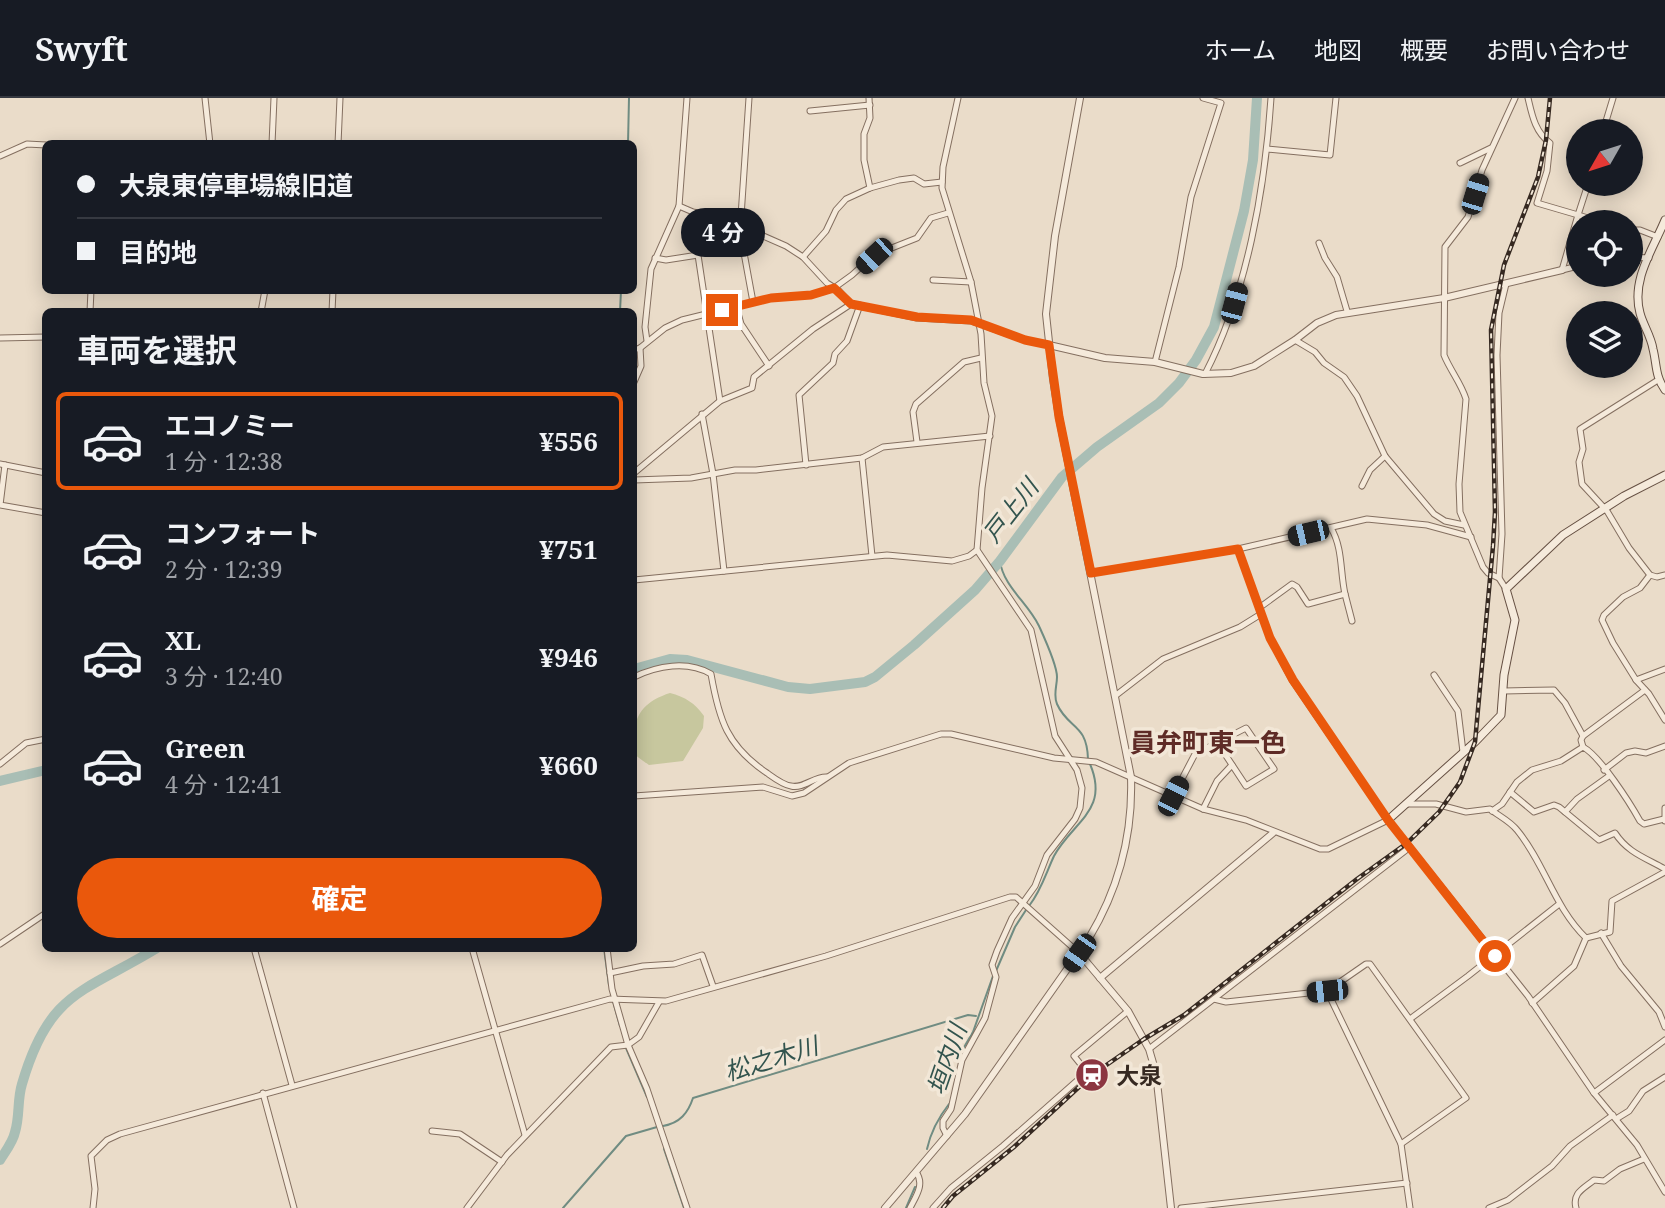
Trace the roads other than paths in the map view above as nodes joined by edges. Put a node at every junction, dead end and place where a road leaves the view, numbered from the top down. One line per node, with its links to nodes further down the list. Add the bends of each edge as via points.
1 (205, 98): 17 (street)
2 (274, 98): 18 (street)
3 (340, 98): 19 (street)
4 (687, 98): 27 (street)
5 (748, 98): 32 (street)
6 (958, 98): 25 (street)
7 (1080, 98): 60 (street, via 1051,260 1046,314)
8 (1203, 98): 63 (street, via 1221,103 1191,197)
9 (1271, 98): 22 (street)
10 (1336, 98): 22 (street, via 1330,155)
11 (1515, 98): 21 (street)
12 (1528, 98): 28 (street, via 1533,120 1550,144 1548,171 1537,203)
13 (1613, 98): 16 (street)
14 (870, 101): 15 (street); 26 (street, via 864,160)
15 (810, 111)
16 (1607, 119)
17 (210, 140)
18 (272, 140)
19 (338, 140)
20 (42, 145): 23 (street, via 27,144)
21 (1491, 148): 24 (street); 48 (street, via 1468,218 1445,247)
22 (1267, 149): 65 (street, via 1250,249 1225,333)
23 (0, 156)
24 (1460, 163)
25 (942, 182): 26 (street, via 924,184 910,179); 29 (street)
26 (870, 188): 38 (street, via 842,203)
27 (679, 206): 30 (street); 39 (street)
28 (1566, 211)
29 (948, 213): 45 (street); 47 (street, via 931,218 917,238 874,256)
30 (698, 214): 32 (street); 36 (street)
31 (1665, 220): 34 (main road)
32 (740, 222): 38 (street); 49 (street)
33 (1643, 231): 34 (street)
34 (1661, 237): 41 (main road)
35 (1319, 243): 53 (street, via 1337,277)
36 (698, 256): 39 (street); 54 (street)
37 (1566, 256): 43 (street)
38 (803, 257): 47 (street)
39 (655, 258): 59 (street, via 649,278)
40 (1643, 258): 41 (street)
41 (1649, 258): 67 (main road, via 1637,296)
42 (1566, 269): 43 (street)
43 (1562, 270): 46 (street)
44 (933, 280): 45 (street)
45 (971, 282): 55 (street)
46 (1506, 284): 48 (street); 95 (street, via 1497,355)
47 (834, 288): 49 (street); 50 (street)
48 (1444, 299): 53 (street); 85 (street, via 1444,355 1466,399 1459,484)
49 (753, 302): 52 (street)
50 (851, 304): 51 (street); 64 (street)
51 (860, 305): 55 (street); 76 (street, via 833,363 799,395)
52 (736, 306): 54 (street); 64 (street, via 741,324)
53 (1347, 311): 58 (street, via 1317,323)
54 (708, 314): 59 (street, via 675,323); 69 (street)
55 (978, 323): 60 (street); 62 (street)
56 (42, 337): 57 (street)
57 (0, 338)
58 (1295, 340): 65 (street, via 1247,369); 73 (street, via 1344,376)
59 (648, 341): 61 (street)
60 (1049, 345): 63 (street, via 1105,358); 92 (street)
61 (637, 349): 66 (street, via 641,366)
62 (981, 358): 71 (street, via 992,416); 72 (street, via 964,362 916,404)
63 (1155, 362): 65 (street)
64 (769, 366): 69 (street, via 754,377 752,388)
65 (1204, 374)
66 (637, 375)
67 (1658, 380): 68 (main road); 83 (street, via 1580,429 1582,484)
68 (1665, 390)
69 (720, 401): 70 (street)
70 (702, 414): 77 (street); 79 (street)
71 (990, 436): 72 (street); 89 (street)
72 (917, 442): 74 (street, via 883,447)
73 (1385, 456): 82 (street); 85 (street, via 1434,514)
74 (862, 458): 76 (street); 90 (street)
75 (2, 464): 78 (street); 84 (street, via 0,505)
76 (806, 465): 79 (street)
77 (637, 470)
78 (42, 472)
79 (713, 474): 81 (street); 91 (street)
80 (1665, 475): 83 (main road)
81 (637, 480)
82 (1362, 486)
83 (1604, 509): 93 (street); 97 (main road, via 1563,535)
84 (42, 512)
85 (1464, 525): 87 (street)
86 (1331, 528): 87 (street, via 1373,519 1434,526); 88 (street); 98 (street)
87 (1471, 537): 95 (street, via 1483,567)
88 (1238, 549): 92 (street); 99 (street)
89 (977, 550): 90 (street, via 952,561); 115 (street, via 1031,630 1055,736)
90 (872, 556): 91 (street)
91 (724, 571): 96 (street)
92 (1091, 573): 107 (street)
93 (1650, 575): 94 (street); 104 (street, via 1602,620)
94 (1665, 575)
95 (1499, 578): 97 (street)
96 (637, 580)
97 (1506, 589): 106 (main road, via 1516,620)
98 (1345, 594): 99 (street, via 1308,604 1292,584); 100 (street)
99 (1260, 611): 107 (street, via 1240,627 1163,659); 130 (street, via 1293,680)
100 (1352, 621)
101 (1665, 669): 104 (street)
102 (1434, 675): 114 (street, via 1458,710)
103 (637, 676): 120 (street, via 671,666 705,670 710,674 721,721 748,760 789,786)
104 (1636, 680): 105 (street)
105 (1645, 690): 108 (street); 109 (street)
106 (1504, 691): 109 (street, via 1554,690); 114 (main road, via 1499,719)
107 (1115, 696): 121 (street)
108 (1665, 720)
109 (1583, 736): 113 (street)
110 (42, 740): 116 (street, via 26,743)
111 (1217, 742): 117 (street); 117 (street, via 1246,728 1275,769 1246,786); 124 (street, via 1195,754)
112 (1665, 746): 118 (street, via 1646,754 1626,753)
113 (1583, 747): 118 (street); 122 (street, via 1561,761 1532,770)
114 (1464, 752): 125 (main road)
115 (1071, 761): 120 (street, via 941,734 849,763); 121 (street, via 1092,761); 135 (street, via 1080,777 1080,807)
116 (0, 764)
117 (1232, 765): 127 (street, via 1217,781)
118 (1604, 770): 119 (street)
119 (1609, 776): 129 (street); 131 (street, via 1644,824)
120 (827, 777): 123 (street, via 792,796 763,787)
121 (1131, 777): 124 (street); 144 (street, via 1131,818 1119,878)
122 (1510, 792): 128 (street); 129 (street, via 1534,812 1554,805)
123 (637, 796)
124 (1173, 796): 127 (street)
125 (1408, 804): 128 (street); 130 (main road)
126 (1665, 808): 131 (street)
127 (1203, 809): 132 (street, via 1246,820)
128 (1492, 811): 136 (street, via 1518,831)
129 (1565, 812): 134 (street, via 1599,840 1615,833 1640,858)
130 (1388, 820): 132 (street, via 1325,850); 133 (street)
131 (1664, 820)
132 (1273, 833): 147 (street)
133 (1410, 847): 145 (street); 151 (street)
134 (1665, 871): 138 (street, via 1612,901 1610,932)
135 (1023, 904): 144 (street); 148 (street, via 1010,897 826,956); 169 (street, via 997,951 985,1018 962,1060 951,1109 943,1121)
136 (1558, 905): 139 (street); 145 (street)
137 (42, 916): 140 (street)
138 (1601, 933): 139 (street); 155 (street, via 1621,967)
139 (1586, 938): 153 (street, via 1574,966)
140 (0, 944)
141 (255, 952): 163 (street)
142 (473, 952): 158 (street)
143 (607, 952): 146 (street)
144 (1079, 953): 147 (street); 169 (street)
145 (1495, 956): 153 (street); 156 (street)
146 (610, 973): 148 (street, via 702,955); 150 (street)
147 (1100, 978): 154 (street)
148 (713, 986): 152 (street)
149 (1327, 991): 151 (street, via 1226,1002); 156 (street, via 1368,964); 170 (street)
150 (612, 999): 152 (street); 158 (street); 160 (street)
151 (1214, 999): 161 (street)
152 (659, 1002): 160 (street, via 639,1037)
153 (1532, 1003): 165 (street)
154 (1128, 1011): 161 (street); 182 (street, via 1074,1056 1087,1072)
155 (1662, 1011): 157 (street)
156 (1410, 1019): 170 (street, via 1466,1098)
157 (1665, 1027)
158 (494, 1029): 163 (street); 168 (street)
159 (1665, 1040): 165 (street)
160 (625, 1044): 168 (street, via 611,1047); 179 (street, via 647,1089)
161 (1149, 1049): 183 (street, via 1156,1073)
162 (1665, 1077): 166 (street, via 1643,1091 1629,1111)
163 (292, 1085): 164 (street)
164 (262, 1093): 176 (street, via 107,1140 91,1156); 177 (street)
165 (1594, 1093): 166 (street)
166 (1614, 1117): 171 (street); 186 (street, via 1570,1146 1517,1193)
167 (432, 1131): 172 (street, via 460,1134)
168 (525, 1135): 172 (street)
169 (947, 1136): 173 (street)
170 (1401, 1144): 174 (street)
171 (1644, 1159): 175 (street); 187 (street, via 1620,1168 1604,1181 1594,1180 1576,1194)
172 (502, 1162): 178 (street)
173 (916, 1172): 180 (street); 181 (street, via 920,1187)
174 (1407, 1183): 184 (street); 185 (street)
175 (1665, 1192)
176 (93, 1208)
177 (294, 1208)
178 (467, 1208)
179 (687, 1208)
180 (885, 1208)
181 (910, 1208)
182 (933, 1208)
183 (1171, 1208)
184 (1181, 1208)
185 (1409, 1208)
186 (1489, 1208)
187 (1576, 1208)

